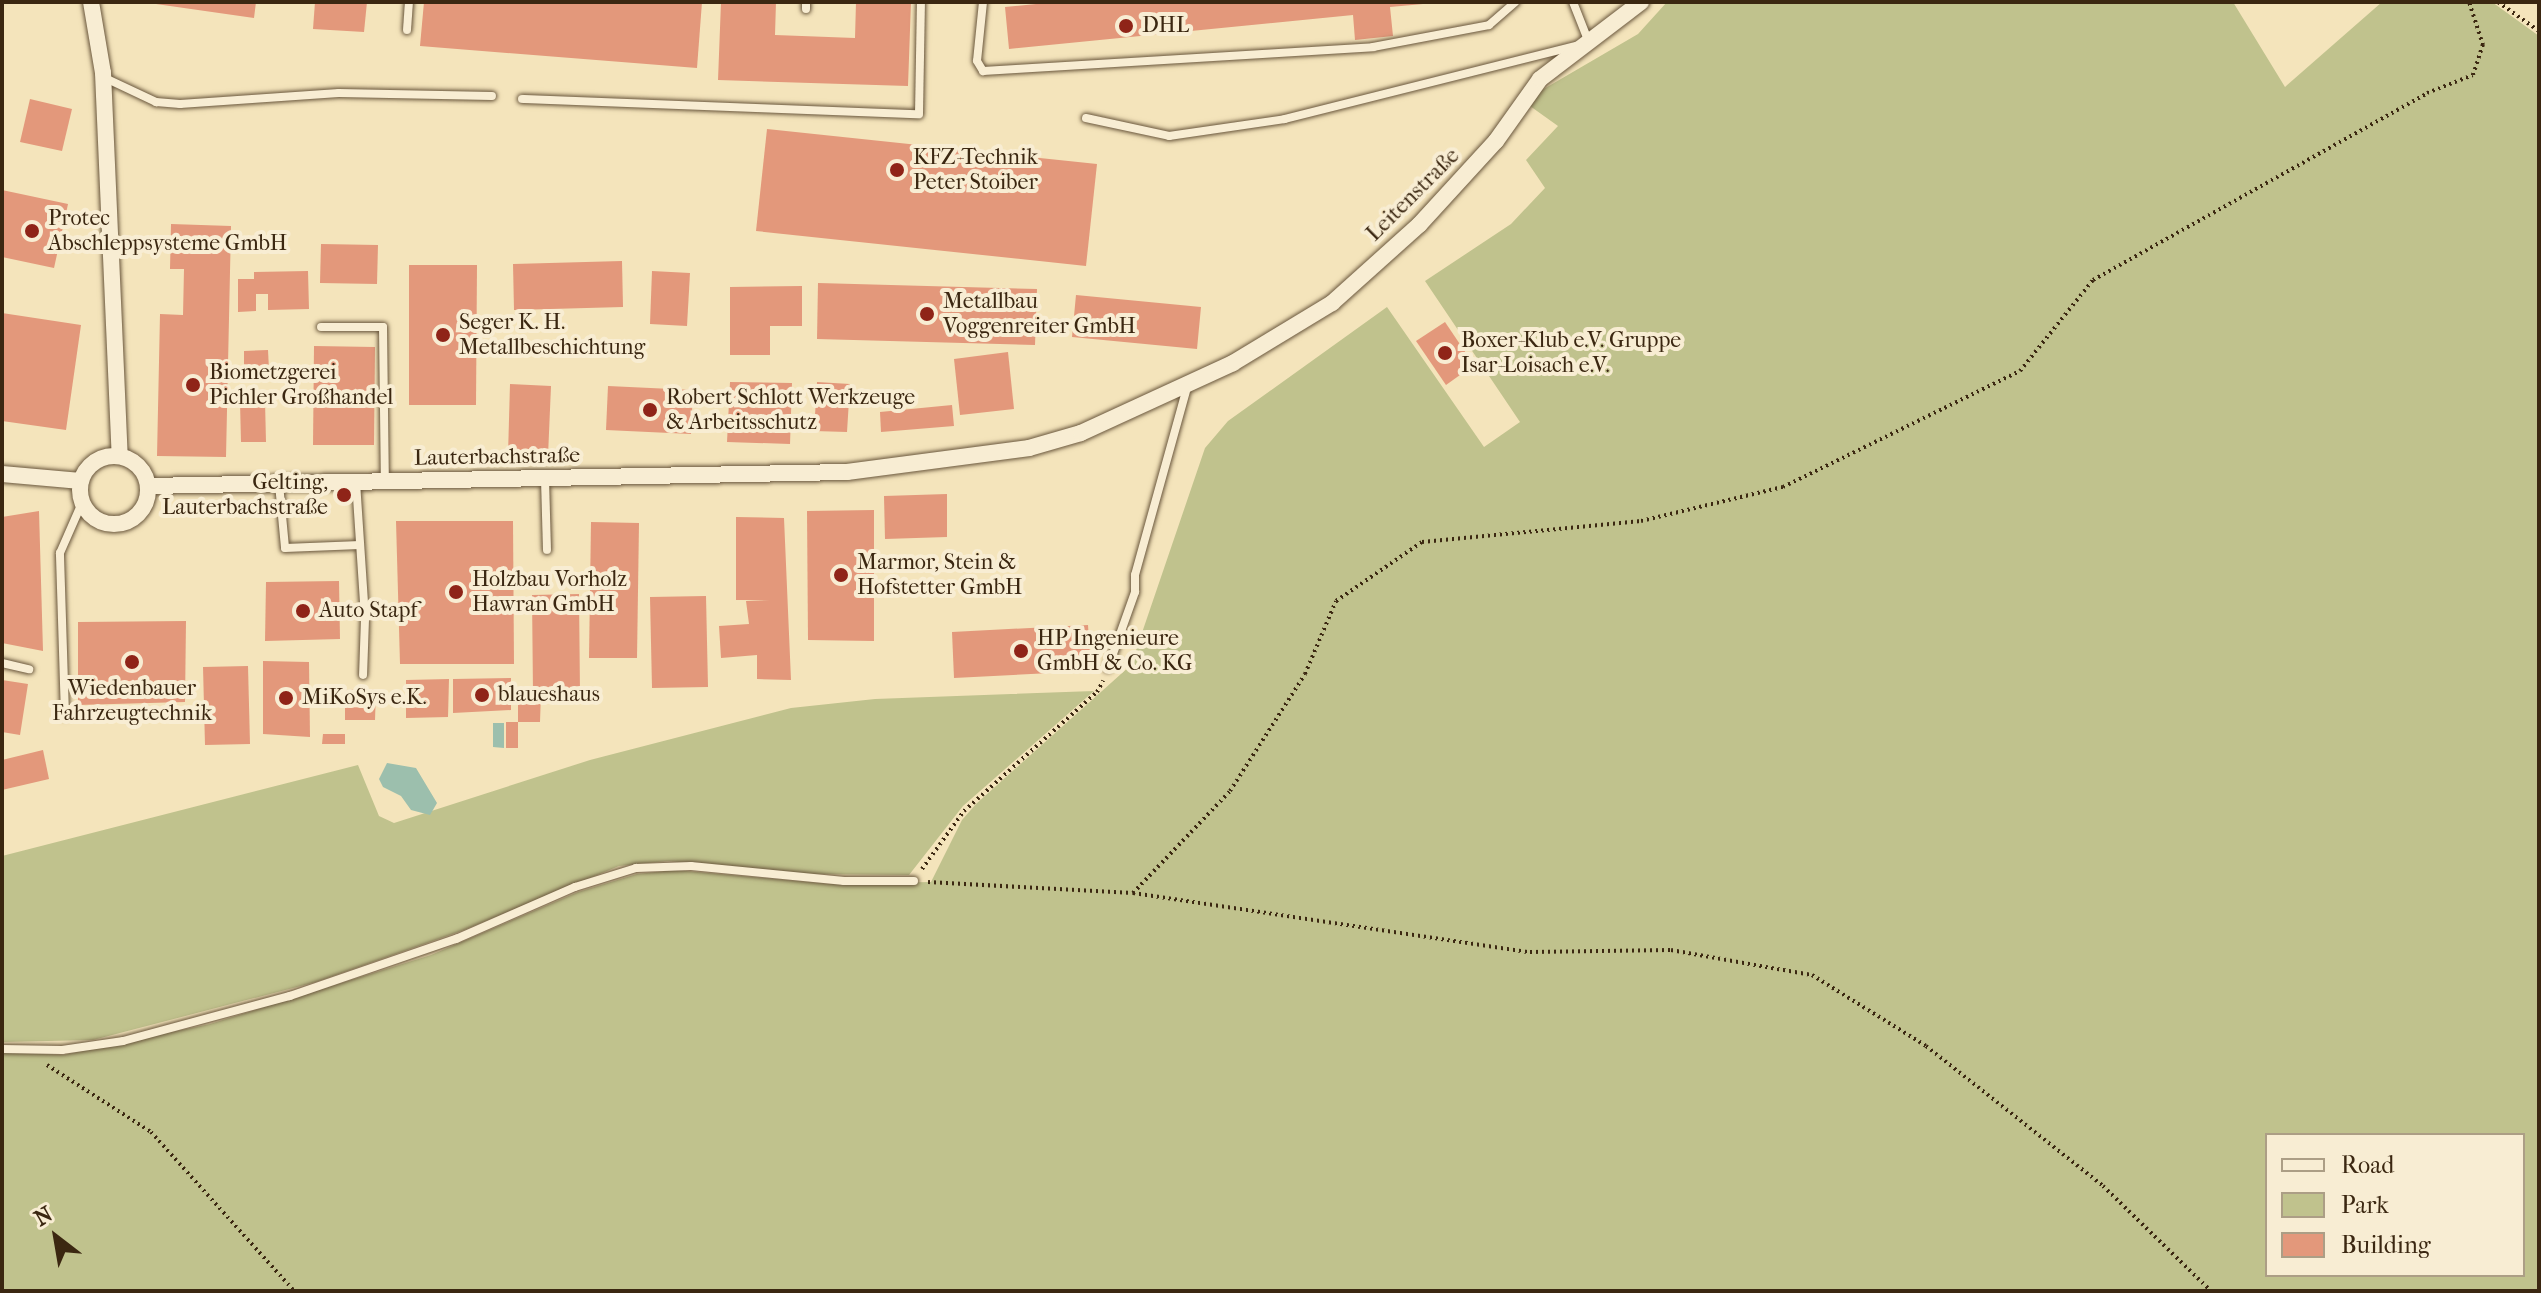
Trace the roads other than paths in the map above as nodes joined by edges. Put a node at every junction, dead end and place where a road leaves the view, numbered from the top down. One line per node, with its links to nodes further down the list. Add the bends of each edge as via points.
1 (91, 2): 10 (street)
2 (409, 2): 8 (lane)
3 (921, 2): 12 (lane, via 919,114)
4 (983, 2): 5 (lane, via 977,61 983,71 1373,47 1489,25)
5 (1515, 2)
6 (1573, 2): 9 (lane)
7 (1641, 2): 9 (street, Leitenstraße)
8 (407, 30)
9 (1584, 42): 13 (lane, via 1285,119 1169,136); 15 (street, Leitenstraße, via 1540,79 1496,141 1419,225 1332,303)
10 (103, 77): 11 (lane, via 156,102 180,104 339,93); 16 (street)
11 (492, 96)
12 (522, 99)
13 (1086, 118)
14 (321, 327): 21 (lane, via 383,327)
15 (1187, 386): 17 (street, Leitenstraße, via 1081,433 1029,448); 29 (lane, via 1135,575 1135,592)
16 (120, 455): 20 (street, via 91,464); 24 (street, via 139,466)
17 (847, 472): 19 (street, Lauterbachstraße)
18 (2, 474): 20 (street)
19 (545, 478): 21 (street, Lauterbachstraße); 27 (lane)
20 (81, 481): 25 (street)
21 (385, 481): 22 (street, Lauterbachstraße)
22 (356, 482): 23 (street, Lauterbachstraße); 26 (lane)
23 (279, 483): 24 (street, Lauterbachstraße); 26 (lane, via 285,548)
24 (148, 486): 25 (street, via 144,507 128,521 107,523)
25 (82, 503): 32 (lane, via 60,553)
26 (360, 545): 31 (lane)
27 (547, 550)
28 (2, 663): 30 (lane)
29 (1108, 668)
30 (29, 669)
31 (363, 675)
32 (65, 715)
33 (914, 881): 34 (lane, via 844,881 691,866 636,868 589,881 456,939 290,996 123,1041 36,1051)
34 (2, 1049)

